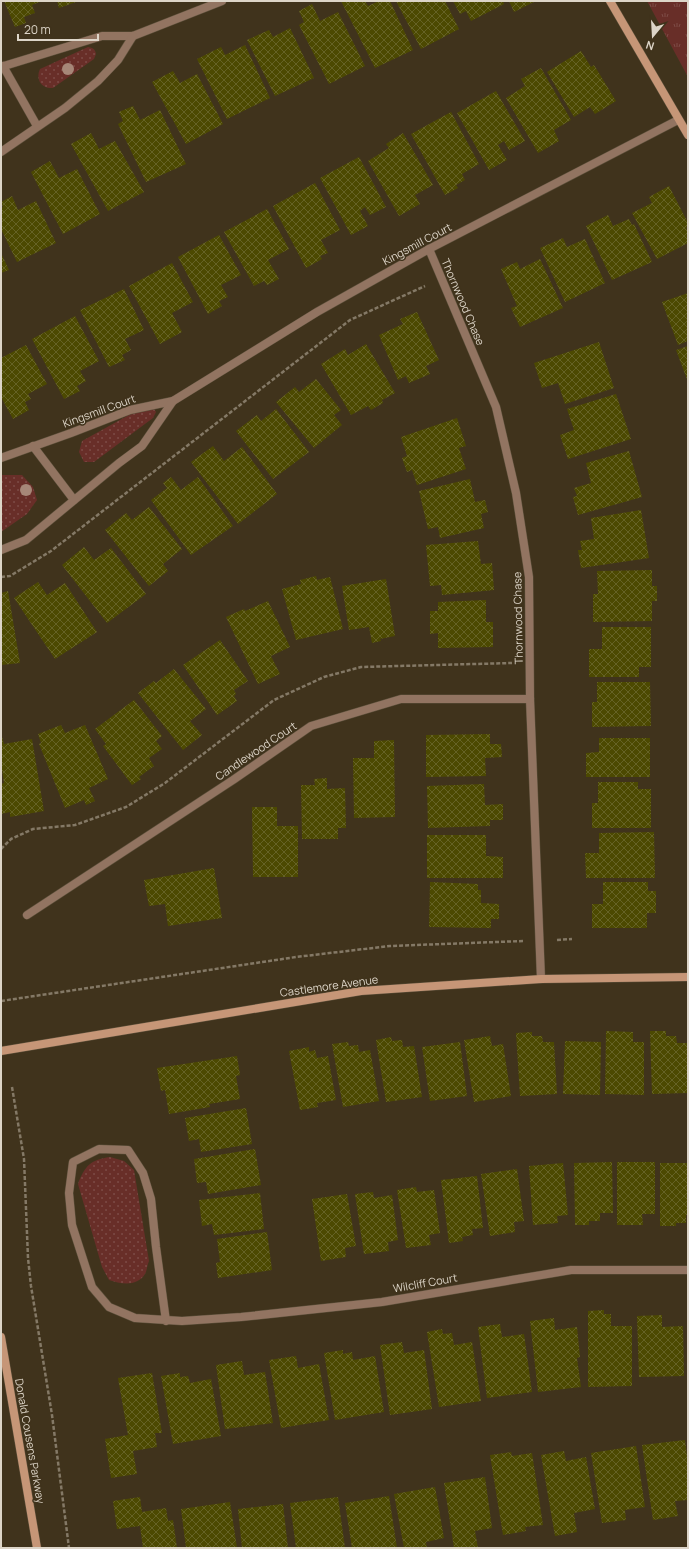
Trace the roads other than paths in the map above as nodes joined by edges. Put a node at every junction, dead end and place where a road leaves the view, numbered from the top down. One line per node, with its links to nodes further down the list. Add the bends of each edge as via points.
1 (222, 1): 3 (street)
2 (610, 1): 5 (street)
3 (133, 36): 4 (street, via 102,36); 6 (street, via 118,60 98,81 65,108)
4 (2, 67): 6 (street)
5 (678, 120): 7 (street); 9 (street, Kingsmill Court)
6 (37, 126): 8 (street)
7 (688, 135)
8 (1, 152)
9 (429, 250): 10 (street, Kingsmill Court, via 317,312); 15 (street, Thornwood Chase, via 496,407 516,493 529,577)
10 (173, 401): 11 (street, Kingsmill Court, via 130,410); 13 (street, Kingsmill Court, via 142,446)
11 (34, 446): 12 (street, Kingsmill Court); 13 (street)
12 (1, 458)
13 (74, 500): 14 (street, Kingsmill Court, via 26,540)
14 (1, 550)
15 (530, 699): 16 (street, Candlewood Court, via 401,699 311,726); 18 (street, Thornwood Chase)
16 (27, 915)
17 (688, 977): 18 (street, Castlemore Avenue)
18 (541, 979): 19 (street, Castlemore Avenue, via 361,991)
19 (1, 1051)
20 (688, 1270): 21 (street, Wilcliff Court, via 571,1270 382,1302 241,1317)
21 (166, 1321): 21 (street, Wilcliff Court, via 151,1199 143,1173 128,1150 99,1149 73,1162 68,1193 72,1224 92,1287 109,1307 135,1318)
22 (1, 1337): 23 (street, Donald Cousens Parkway)
23 (37, 1548)

